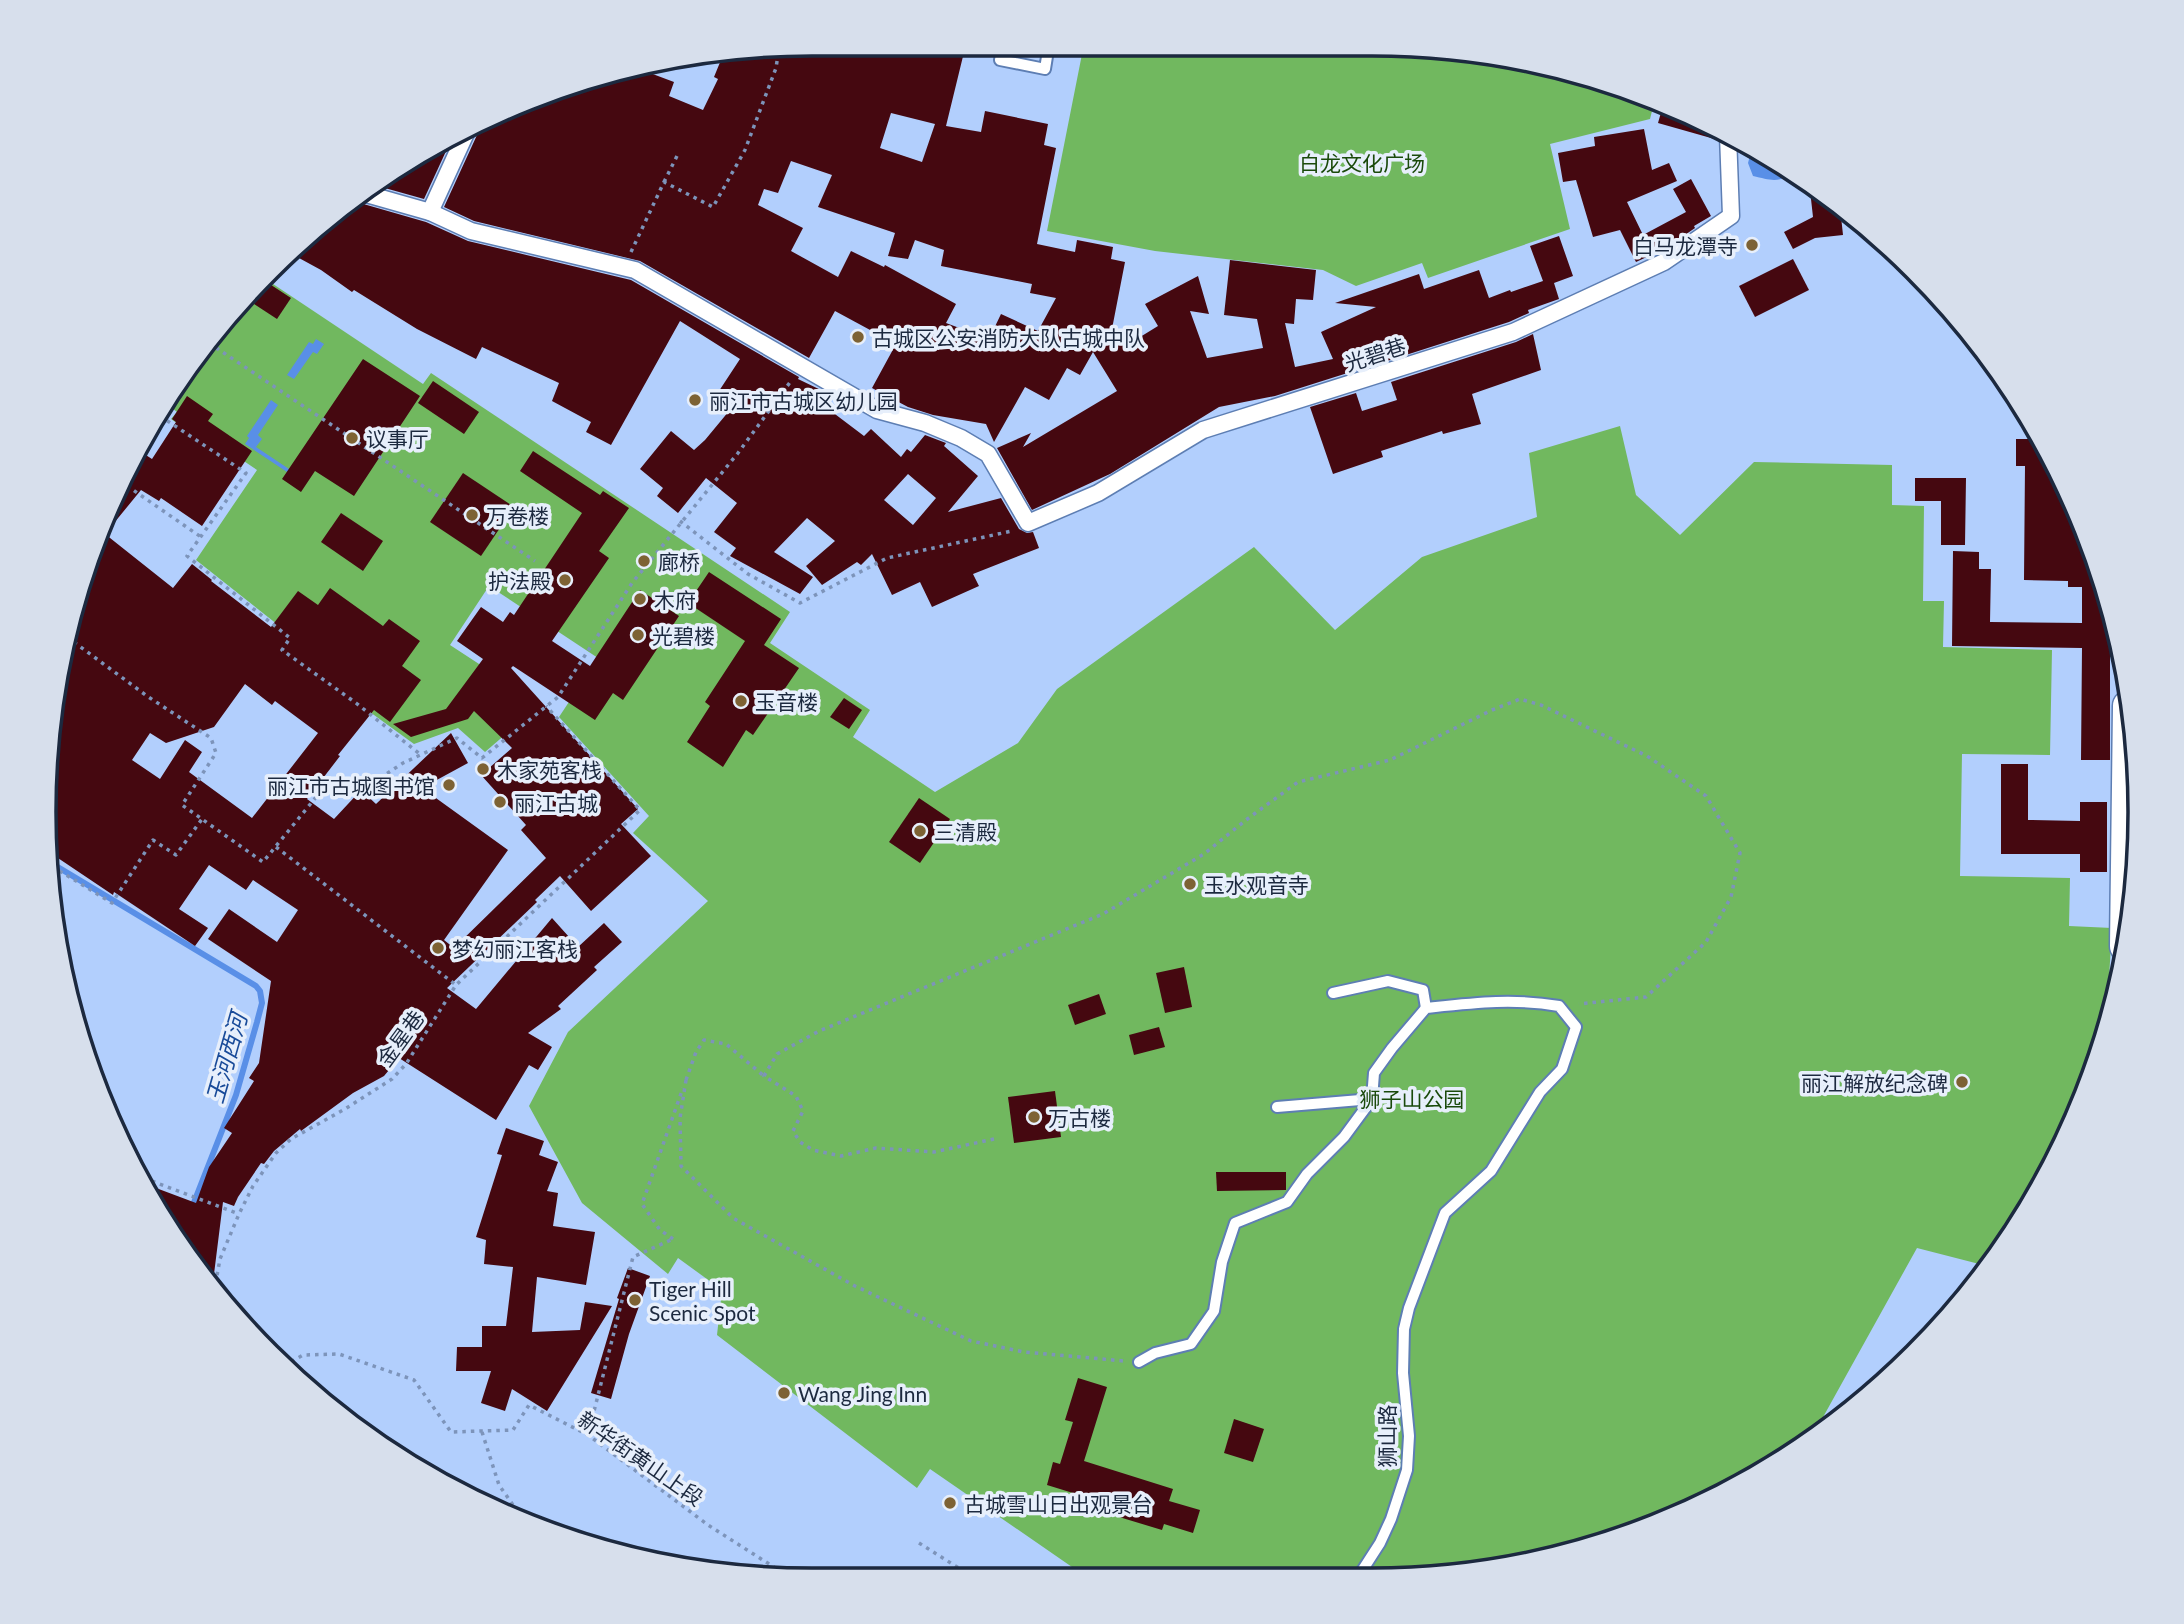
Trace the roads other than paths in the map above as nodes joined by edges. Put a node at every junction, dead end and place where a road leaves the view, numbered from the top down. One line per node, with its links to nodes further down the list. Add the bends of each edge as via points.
1 (1001, 56): 2 (lane, via 1000,60 1045,69)
2 (1047, 56)
3 (462, 142): 6 (street)
4 (1728, 146): 6 (street, 光碧巷, via 1731,216 1664,262 1513,332 1203,430 1098,493 1028,523 988,454 949,433 877,410 635,270 471,232)
5 (374, 196): 6 (street)
6 (430, 212)
7 (2128, 806): 8 (main road)
8 (2128, 823)
9 (1333, 993): 10 (lane, via 1388,981 1423,990)
10 (1426, 1007): 11 (lane, via 1374,1073); 14 (lane, 狮山路, via 1529,1001 1559,1006 1576,1027 1562,1069 1540,1093 1492,1171 1445,1213 1416,1288 1402,1351 1407,1469 1391,1519)
11 (1372, 1099): 12 (lane); 13 (lane, via 1287,1202 1235,1223 1222,1262 1214,1311 1191,1344)
12 (1277, 1107)
13 (1139, 1362)
14 (1364, 1568)

